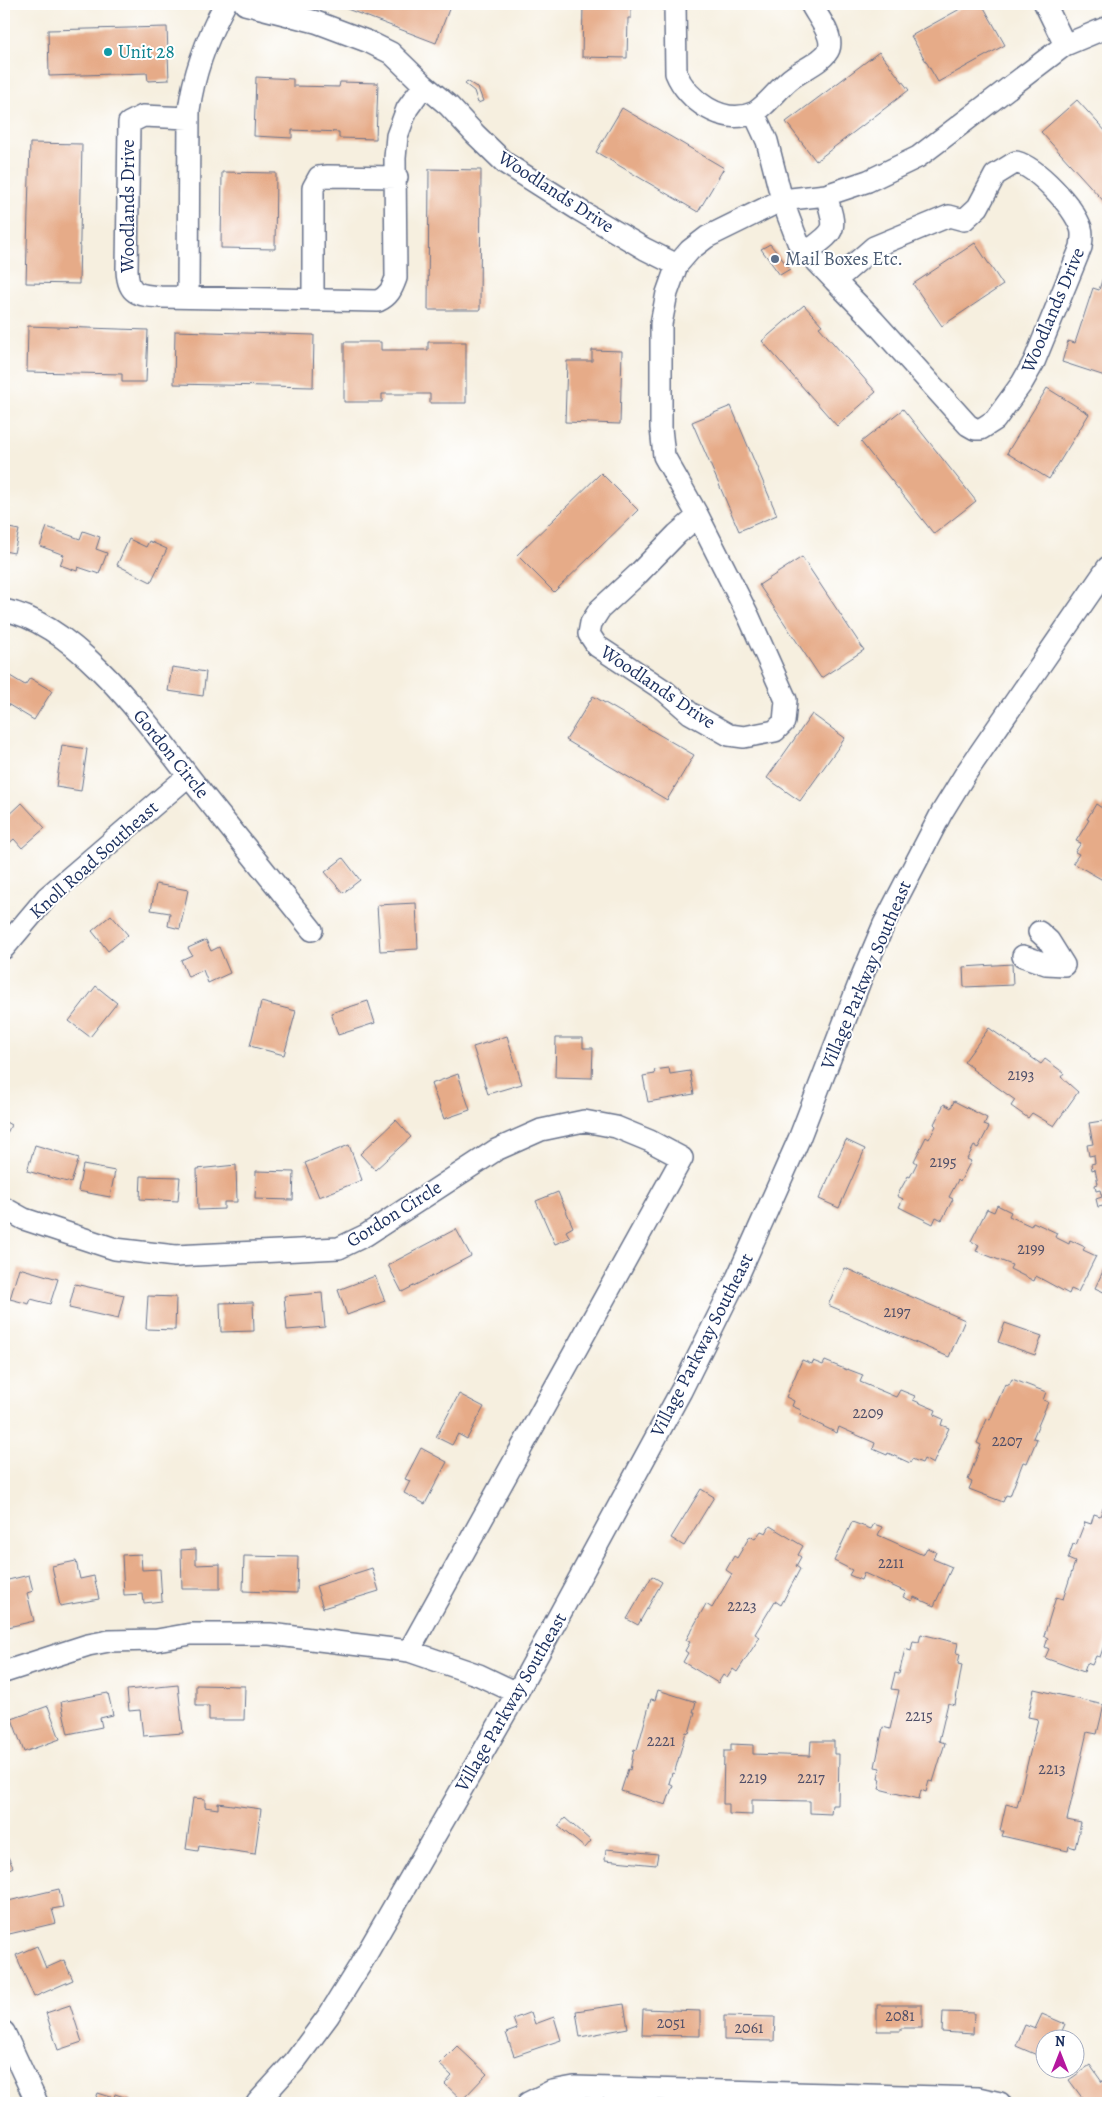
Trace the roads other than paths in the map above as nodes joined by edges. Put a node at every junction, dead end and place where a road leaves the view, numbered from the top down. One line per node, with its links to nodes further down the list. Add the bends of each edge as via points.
1 (226, 4): 10 (street, via 198,64)
2 (245, 4): 8 (street, Woodlands Drive, via 316,22 369,42 391,53)
3 (676, 4): 9 (street, via 676,73 680,82 698,101 724,116)
4 (811, 4): 9 (street, via 826,31 829,49 824,56 792,77)
5 (1045, 4): 7 (street)
6 (1108, 27): 7 (street, Woodlands Drive)
7 (1065, 45): 12 (street, Woodlands Drive, via 918,157 868,181)
8 (424, 85): 11 (street, Woodlands Drive, via 407,109 397,136); 15 (street, Woodlands Drive, via 505,163 578,210)
9 (754, 113): 13 (street, Woodlands Drive, via 767,141)
10 (188, 118): 17 (street); 17 (street, Woodlands Drive, via 143,116 129,123 126,270 132,291 142,296)
11 (397, 177): 18 (street, Woodlands Drive, via 396,278 392,290 378,301); 18 (street, via 328,176 315,182)
12 (826, 195): 13 (street, Woodlands Drive); 14 (street, via 833,217 830,234)
13 (782, 200): 14 (street, Woodlands Drive, via 798,242); 15 (street, Woodlands Drive, via 707,237)
14 (807, 252): 16 (street, Woodlands Drive)
15 (677, 265): 19 (street, Woodlands Drive, via 661,324 664,456)
16 (835, 281): 16 (street, Woodlands Drive, via 968,425 981,429 995,420 1034,362 1077,259 1081,227 1063,199 1043,179 1016,162 995,175 978,207 964,220 949,216 874,247)
17 (188, 296): 18 (street, Woodlands Drive)
18 (313, 299)
19 (698, 516): 19 (street, Woodlands Drive, via 749,616 786,700 784,722 775,731 744,737 729,735 690,712 665,691 597,646 589,634 591,623 600,609)
20 (1108, 567): 29 (street, Village Parkway Southeast, via 966,773 934,829 877,941 799,1139 737,1278 676,1399)
21 (4, 610): 22 (street, Gordon Circle, via 51,629 100,670 142,716)
22 (188, 776): 23 (street, Gordon Circle); 25 (street, Knoll Road Southeast, via 47,897)
23 (312, 930)
24 (1031, 945): 24 (street, via 1049,941 1064,965 1046,964)
25 (4, 948)
26 (4, 1208): 27 (street, Gordon Circle, via 24,1219 115,1249 174,1256 339,1248 366,1235 496,1150 541,1130 584,1121 616,1127 682,1158)
27 (409, 1651): 28 (street, via 270,1634 191,1634 157,1640 102,1642); 29 (street, via 479,1675)
28 (4, 1672)
29 (517, 1693): 32 (street, Village Parkway Southeast, via 329,2015 295,2061)
30 (4, 2032): 31 (street)
31 (37, 2103)
32 (257, 2103)
33 (528, 2103): 34 (street, via 552,2091 574,2087 978,2098)
34 (1000, 2103)

